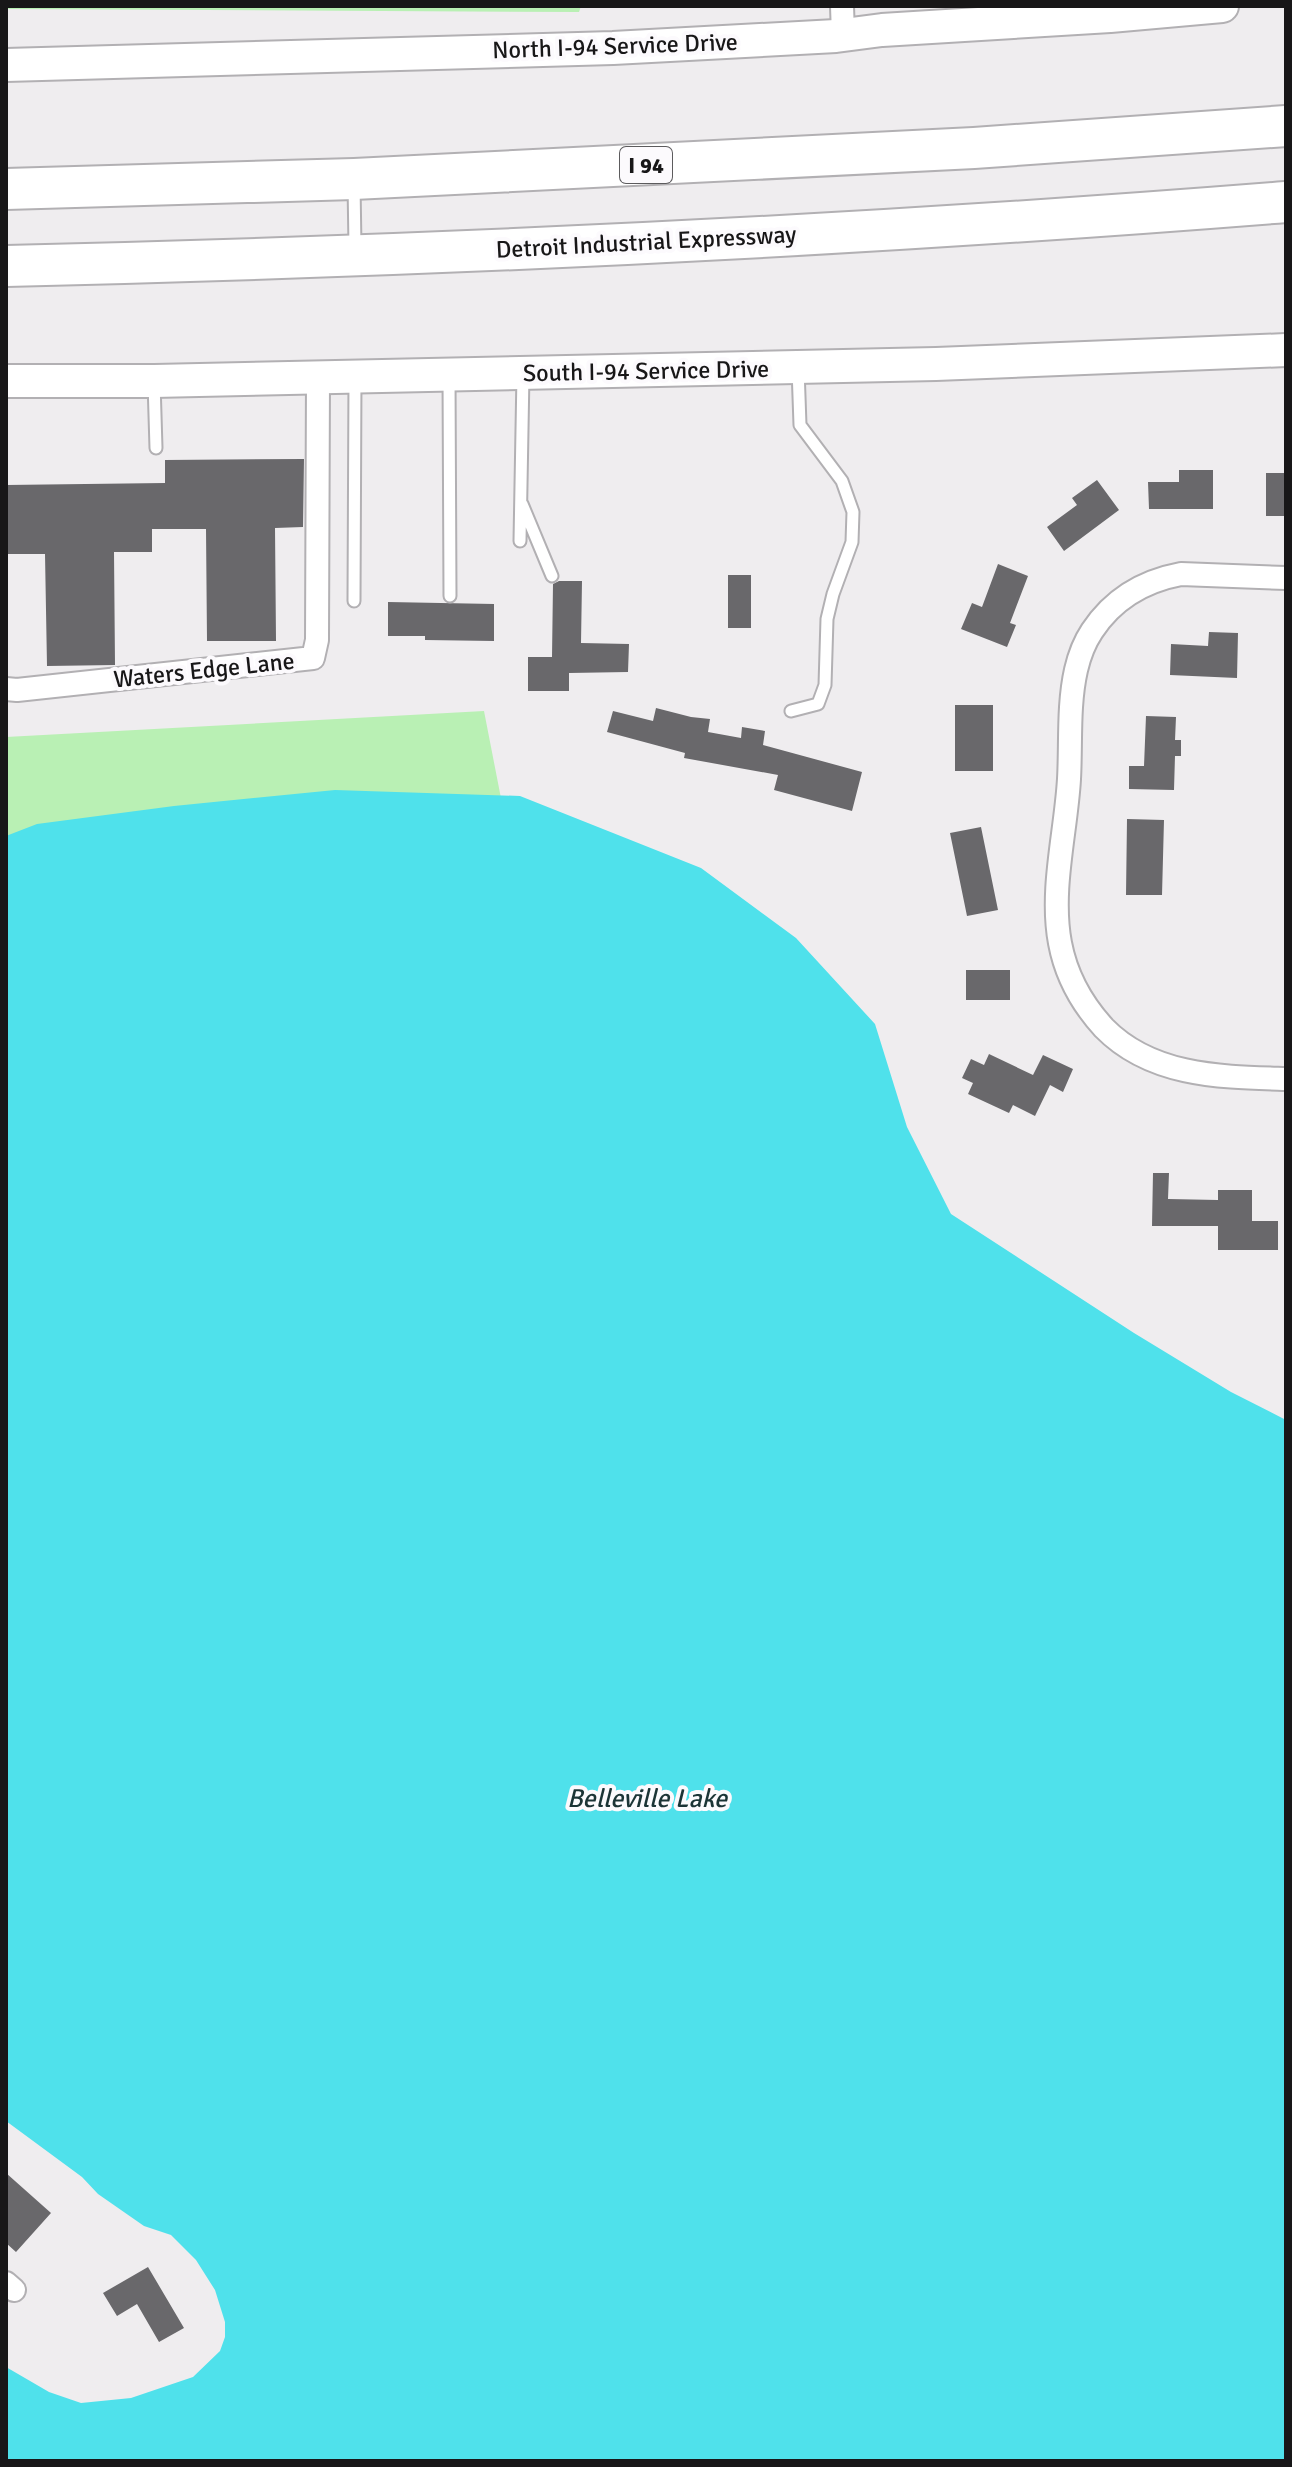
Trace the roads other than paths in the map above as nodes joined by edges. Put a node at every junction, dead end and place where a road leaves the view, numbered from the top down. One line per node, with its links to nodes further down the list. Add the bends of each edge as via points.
1 (1222, 6): 2 (street, North I-94 Service Drive)
2 (842, 20): 3 (street, North I-94 Service Drive, via 613,48)
3 (6, 65)
4 (1286, 105): 6 (highway, I 94, via 770,138)
5 (1286, 126): 7 (highway, I 94, via 974,148)
6 (6, 166)
7 (354, 179): 8 (highway, I 94); 10 (lane)
8 (6, 189)
9 (1286, 202): 10 (highway, Detroit Industrial Expressway, via 647,244)
10 (355, 256): 11 (highway, Detroit Industrial Expressway)
11 (6, 266)
12 (1286, 350): 13 (street, South I-94 Service Drive)
13 (798, 367): 14 (street, South I-94 Service Drive); 28 (lane, via 800,425 842,481 853,512 852,542 827,619 825,685 818,704)
14 (523, 373): 15 (street, South I-94 Service Drive); 21 (lane)
15 (449, 375): 16 (street, South I-94 Service Drive); 25 (lane)
16 (355, 377): 17 (street, South I-94 Service Drive); 26 (lane)
17 (318, 378): 19 (street, South I-94 Service Drive); 27 (street, Waters Edge Lane, via 313,658)
18 (6, 381): 19 (street, South I-94 Service Drive)
19 (154, 381): 20 (lane)
20 (156, 448)
21 (520, 500): 22 (lane); 23 (lane)
22 (520, 541)
23 (552, 576)
24 (1286, 578): 29 (street, via 1166,577 1137,589 1107,611 1091,632 1076,671 1058,885 1059,940 1074,986 1124,1045 1169,1067 1227,1077)
25 (450, 596)
26 (354, 601)
27 (6, 689)
28 (791, 711)
29 (1286, 1079)

